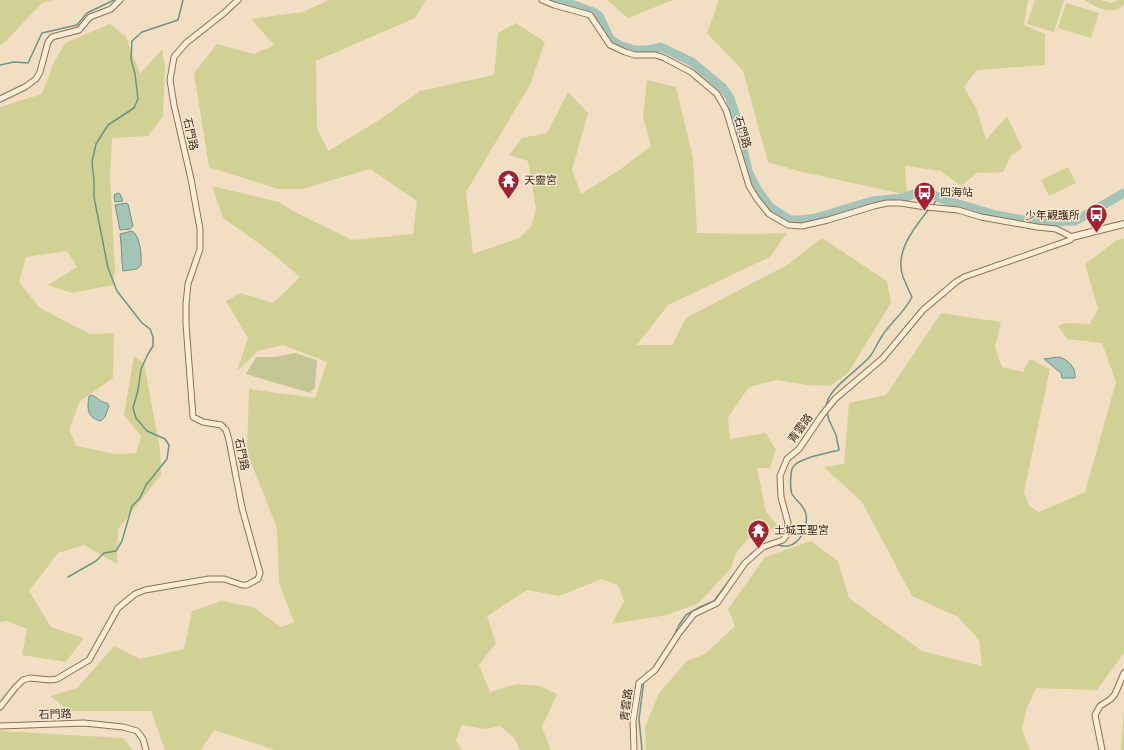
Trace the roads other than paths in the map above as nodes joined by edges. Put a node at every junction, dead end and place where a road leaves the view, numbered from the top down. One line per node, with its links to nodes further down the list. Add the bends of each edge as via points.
1 (120, 0): 4 (street, via 110,9 90,18 79,30 52,37 36,79)
2 (238, 0): 8 (street, 石門路, via 186,43 174,57 170,80 200,229 200,249 188,284 186,304 194,418 221,425 226,430 242,508 260,573 258,579 248,585 242,585 224,579 209,578 135,594 118,608 90,660 57,678 24,680)
3 (542, 0): 6 (street, 石門路, via 590,15 610,45 635,55 656,55 664,58 691,72 717,94 726,110 749,186 769,214 788,225 802,226 874,206 900,203 958,210 1037,228 1056,229)
4 (0, 99)
5 (1124, 224): 6 (street, 青雲路)
6 (1072, 237): 11 (street, 青雲路, via 1070,240 956,282 923,310 883,358 835,399 798,449 787,459 780,476 788,523 787,534 783,540 763,548 745,563 717,603 694,614 655,670 639,683 633,721)
7 (1124, 673): 12 (street, via 1115,694 1100,706 1095,715)
8 (0, 707)
9 (0, 726): 10 (street, 石門路, via 84,723 123,727 137,731)
10 (146, 750)
11 (634, 750)
12 (1102, 750)

